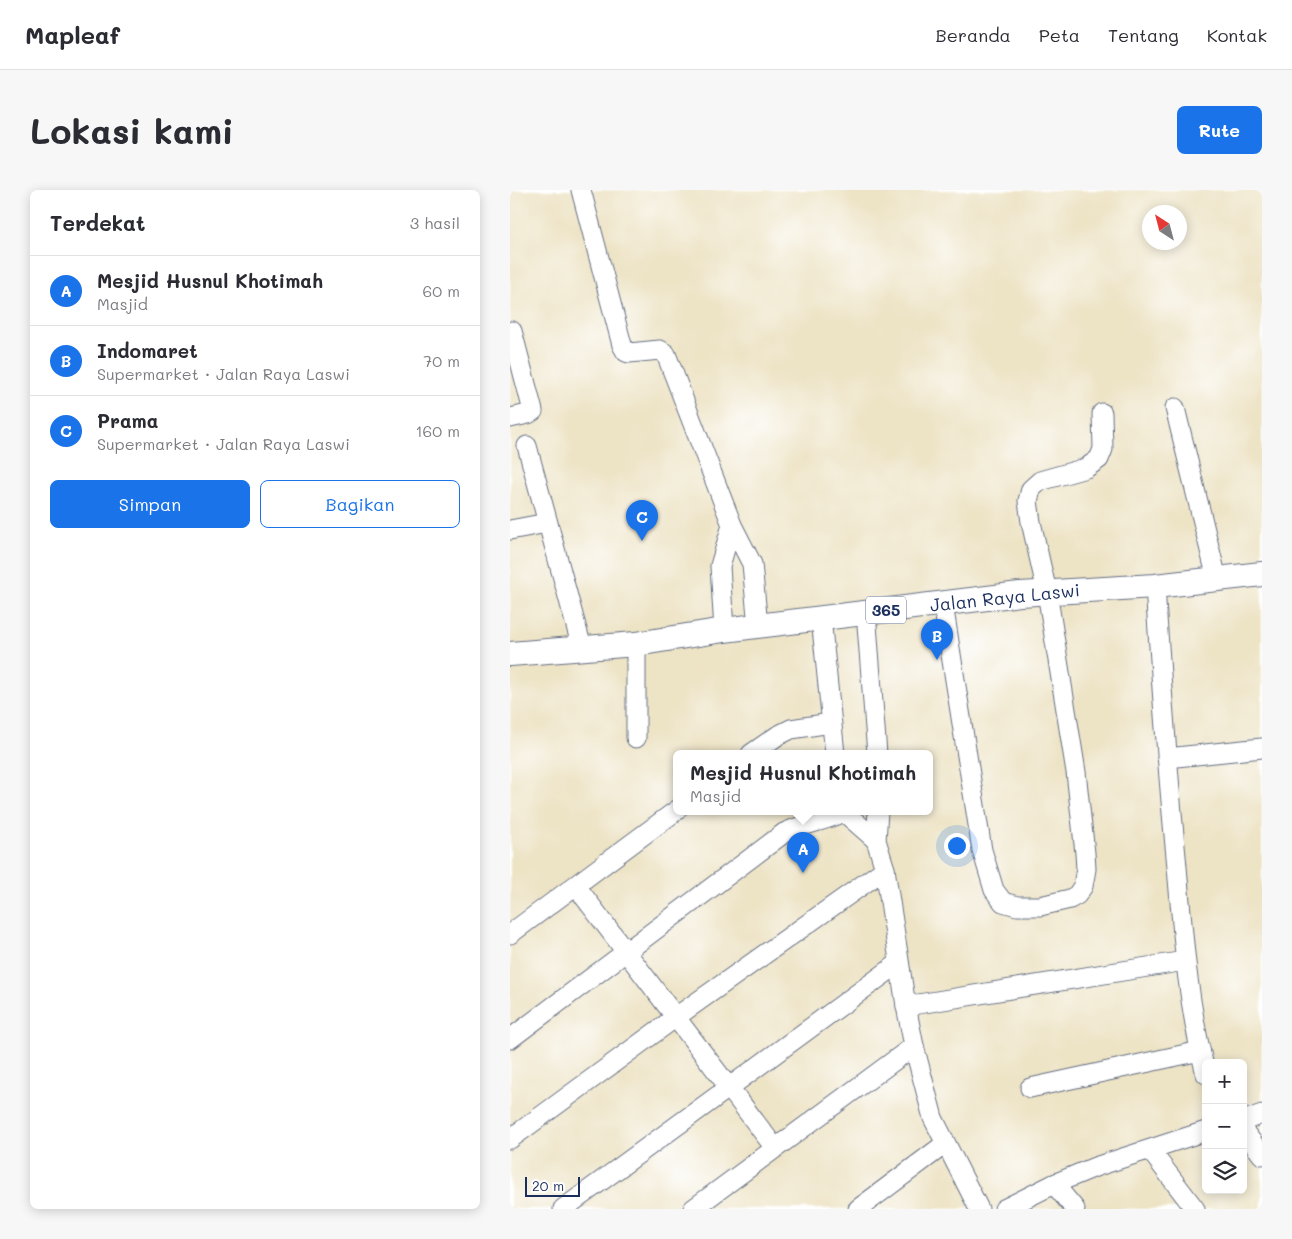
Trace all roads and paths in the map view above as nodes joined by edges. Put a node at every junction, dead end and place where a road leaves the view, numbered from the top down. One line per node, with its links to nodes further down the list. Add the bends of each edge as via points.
1 (581, 190): 8 (street, via 622,346 629,353 660,350 666,354)
2 (512, 331): 5 (street, via 532,411)
3 (1175, 408): 11 (street)
4 (1102, 413): 13 (street, via 1104,436 1099,459 1091,466 1040,481 1029,495 1031,522)
5 (510, 418)
6 (527, 446): 7 (street)
7 (547, 523): 9 (street); 20 (street)
8 (732, 525): 17 (street, via 752,564); 18 (street, via 720,566)
9 (510, 530)
10 (1262, 574): 11 (main road, Jalan Raya Laswi / 365)
11 (1217, 579): 12 (main road, Jalan Raya Laswi / 365)
12 (1155, 586): 13 (main road, Jalan Raya Laswi / 365); 28 (street)
13 (1047, 592): 14 (main road, Jalan Raya Laswi / 365); 14 (street, via 1076,772 1086,869 1083,886 1076,896 1040,906 1010,905 999,898 990,880 982,850)
14 (943, 604): 15 (main road, Jalan Raya Laswi / 365)
15 (866, 612): 16 (main road, Jalan Raya Laswi / 365); 27 (street)
16 (821, 618): 17 (main road, Jalan Raya Laswi / 365); 22 (street)
17 (758, 626): 18 (main road, Jalan Raya Laswi / 365)
18 (724, 630): 19 (main road, Jalan Raya Laswi / 365)
19 (636, 644): 20 (main road, Jalan Raya Laswi / 365); 23 (street)
20 (582, 648): 21 (main road, Jalan Raya Laswi / 365)
21 (510, 654)
22 (831, 723): 25 (street, via 791,729); 26 (street)
23 (636, 738)
24 (1262, 748): 28 (street)
25 (757, 750)
26 (834, 750)
27 (877, 750)
28 (1167, 758): 38 (street)
29 (673, 813): 35 (street)
30 (837, 815): 37 (street, via 784,833)
31 (847, 815): 33 (street)
32 (878, 815): 33 (street)
33 (876, 840): 34 (street)
34 (885, 869): 39 (street); 41 (street)
35 (576, 886): 36 (street); 37 (street)
36 (510, 934)
37 (626, 951): 41 (street); 42 (street)
38 (1185, 962): 40 (street); 44 (street)
39 (899, 963): 40 (street); 46 (street)
40 (906, 1006): 43 (street)
41 (676, 1017): 46 (street); 52 (street)
42 (510, 1038)
43 (914, 1046): 53 (street, via 933,1118); 54 (street)
44 (1200, 1051): 45 (street); 47 (street)
45 (1202, 1059)
46 (729, 1087): 54 (street); 58 (street)
47 (1030, 1088)
48 (1262, 1114): 49 (street)
49 (1247, 1120)
50 (1202, 1132): 55 (street)
51 (1247, 1135): 56 (street)
52 (510, 1140)
53 (945, 1144): 60 (street); 61 (street)
54 (775, 1148): 59 (street)
55 (1150, 1150): 57 (street); 64 (street)
56 (1262, 1155)
57 (1054, 1184): 62 (street); 63 (street)
58 (563, 1209)
59 (693, 1209)
60 (858, 1209)
61 (979, 1209)
62 (1004, 1209)
63 (1076, 1209)
64 (1195, 1209)

